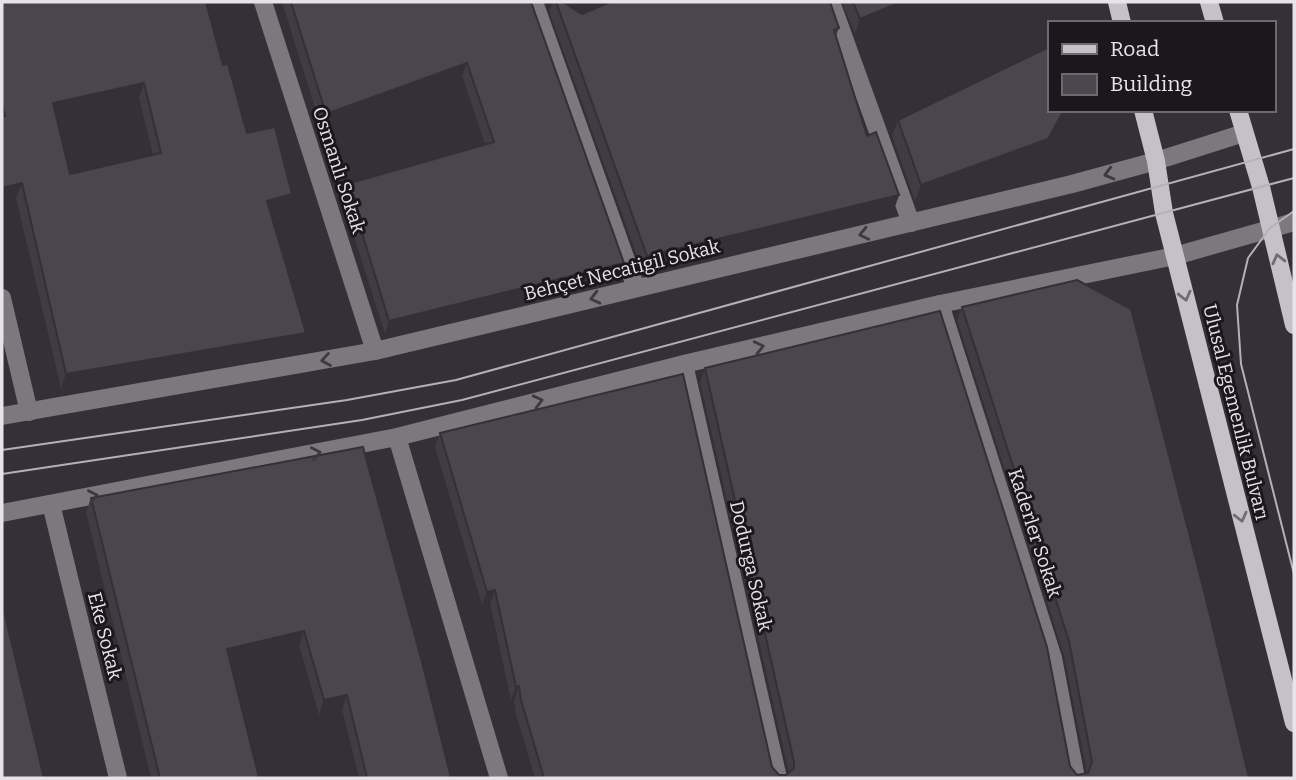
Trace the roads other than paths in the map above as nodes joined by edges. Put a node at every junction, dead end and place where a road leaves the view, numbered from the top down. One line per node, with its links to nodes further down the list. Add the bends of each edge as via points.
1 (263, 2): 20 (street, Osmanlı Sokak)
2 (534, 2): 16 (street)
3 (831, 2): 13 (street)
4 (1117, 2): 6 (main road)
5 (1209, 2): 7 (main road)
6 (1122, 21)
7 (1214, 21)
8 (1144, 112): 11 (main road, Ulusal Egemenlik Bulvarı)
9 (1239, 112): 10 (main road)
10 (1244, 133): 11 (street, Behçet Necatigil Sokak); 14 (main road)
11 (1156, 162): 13 (street, Behçet Necatigil Sokak, one-way to 13); 15 (main road, Ulusal Egemenlik Bulvarı)
12 (1294, 222): 14 (street)
13 (911, 223): 16 (street, Behçet Necatigil Sokak, one-way to 16)
14 (1270, 228): 15 (street); 19 (main road, one-way to 14)
15 (1175, 256): 18 (street); 27 (main road, Ulusal Egemenlik Bulvarı, one-way to 27)
16 (636, 288): 20 (street, Behçet Necatigil Sokak, one-way to 20)
17 (2, 298): 22 (street)
18 (940, 304): 21 (street, one-way to 18); 31 (street, Kaderler Sokak, via 1053,658)
19 (1294, 325)
20 (375, 352): 22 (street, Behçet Necatigil Sokak, one-way to 22)
21 (684, 364): 24 (street, one-way to 21); 30 (street, Dodurga Sokak)
22 (29, 412): 23 (street, Behçet Necatigil Sokak)
23 (2, 416)
24 (397, 437): 25 (street, one-way to 24); 29 (street)
25 (51, 504): 26 (street); 28 (street, Eke Sokak)
26 (2, 513)
27 (1294, 723)
28 (118, 778)
29 (499, 778)
30 (778, 778)
31 (1076, 778)

